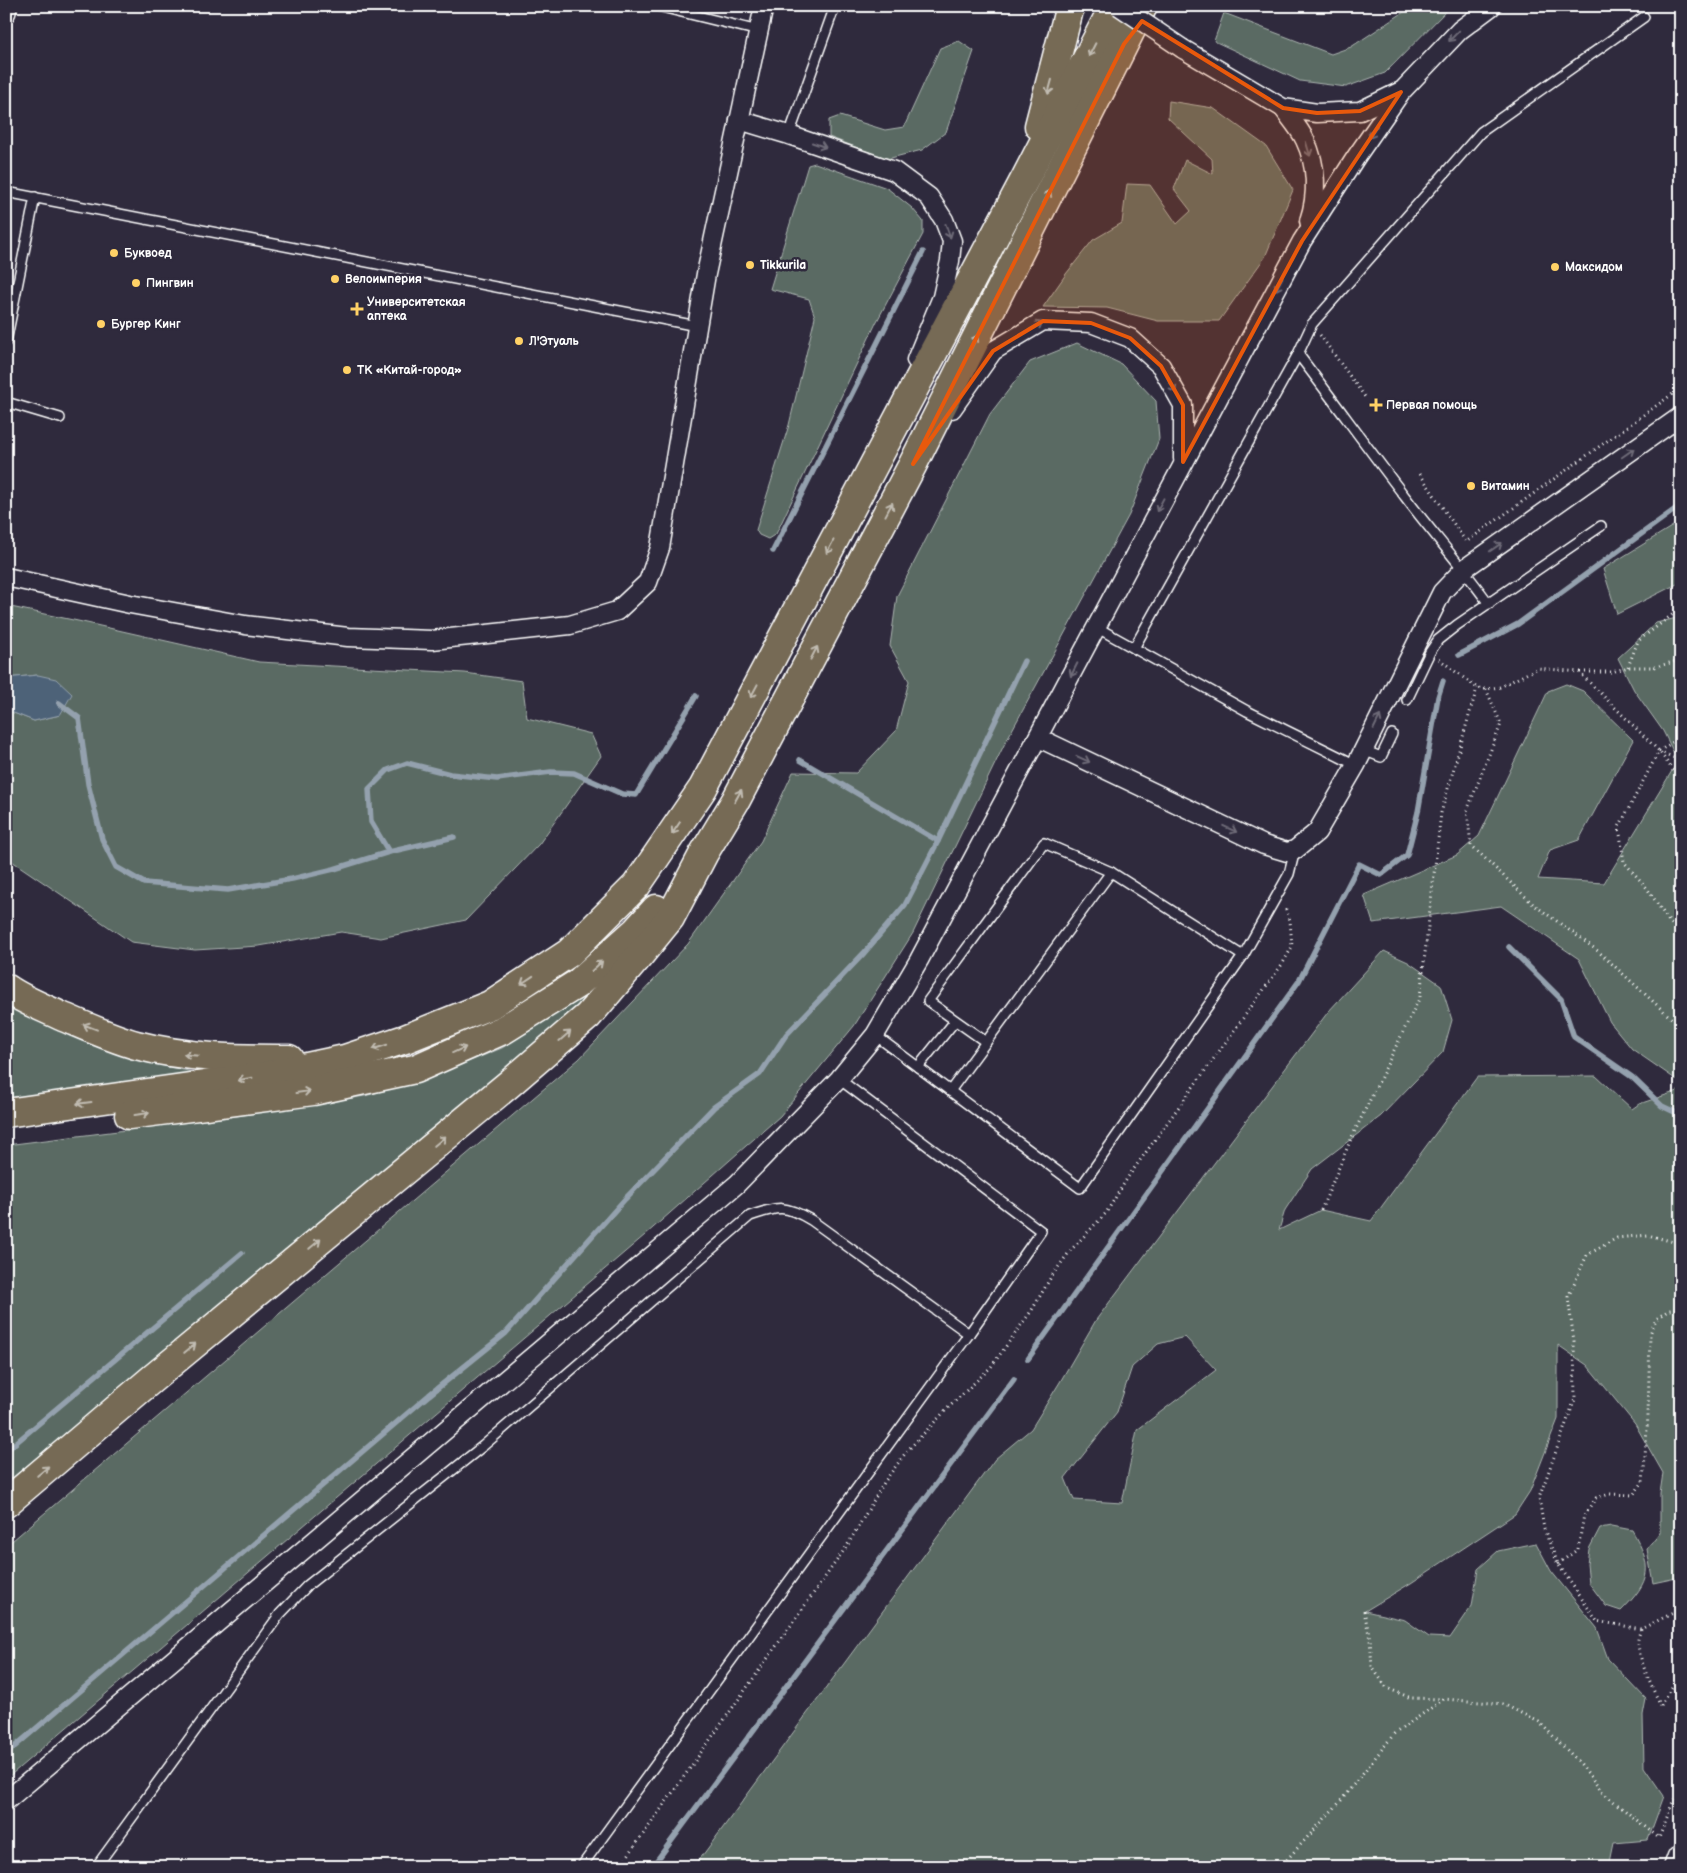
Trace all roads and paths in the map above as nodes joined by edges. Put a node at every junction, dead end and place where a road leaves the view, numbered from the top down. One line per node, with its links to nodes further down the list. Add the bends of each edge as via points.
1 (8, 6): 11 (street)
2 (657, 6): 13 (lane)
3 (764, 6): 13 (street)
4 (835, 6): 18 (lane)
5 (1070, 6): 19 (main road, one-way to 19)
6 (1114, 6): 19 (main road, one-way to 19)
7 (1119, 6): 16 (street, bridge, via 1183,49)
8 (1142, 6): 14 (main road)
9 (1154, 6): 14 (main road)
10 (1492, 6): 15 (street, one-way to 15, via 1460,30)
11 (6, 14)
12 (1644, 17): 23 (lane, via 1481,132)
13 (759, 31): 17 (street)
14 (1124, 44): 34 (main road, one-way to 14)
15 (1401, 92): 16 (street, via 1360,111 1317,113); 22 (street, one-way to 22)
16 (1283, 108): 22 (street, one-way to 22, via 1305,140 1314,170 1315,203)
17 (739, 120): 18 (street); 24 (street)
18 (789, 135): 32 (street, one-way to 32, via 894,172 912,183 929,197 944,220 952,241 942,297)
19 (1026, 177): 32 (main road)
20 (6, 192): 21 (lane)
21 (35, 197): 24 (lane); 25 (lane)
22 (1302, 241): 33 (street, one-way to 33)
23 (1312, 324): 26 (lane); 28 (path)
24 (697, 326): 38 (street, via 660,548 648,582 617,611 570,625 442,639 348,637 244,626)
25 (6, 342)
26 (1298, 354): 37 (lane, via 1446,551); 42 (lane)
27 (1681, 388): 35 (path, via 1466,542)
28 (1365, 397)
29 (6, 402): 31 (lane)
30 (1681, 416): 37 (street, one-way to 30)
31 (60, 418)
32 (877, 457): 68 (main road, one-way to 68, via 703,788 636,886 569,953 490,1005)
33 (1183, 462): 34 (street, one-way to 33, via 993,351 1043,321 1091,323 1130,338 1161,366 1183,405); 41 (street, one-way to 41)
34 (913, 464): 58 (main road, one-way to 34, via 736,800)
35 (1420, 474)
36 (1601, 526): 39 (lane)
37 (1464, 569): 39 (lane); 54 (street, one-way to 37, via 1442,592)
38 (6, 577)
39 (1489, 604): 43 (lane, via 1438,640)
40 (1681, 608): 45 (path, via 1638,641)
41 (1096, 627): 42 (lane); 52 (street, one-way to 52)
42 (1134, 648): 54 (lane, via 1247,711)
43 (1430, 652): 47 (path); 49 (lane)
44 (1681, 660): 45 (path, via 1654,667)
45 (1628, 667): 46 (path, via 1612,672)
46 (1579, 672): 48 (path, via 1538,668 1500,688); 53 (path)
47 (1477, 688): 48 (path); 74 (path, via 1441,813 1420,997 1351,1139)
48 (1486, 690): 65 (path, via 1501,724 1467,811 1471,845 1533,904 1598,951)
49 (1407, 700)
50 (1392, 734): 54 (lane, via 1380,757)
51 (1681, 737): 53 (path)
52 (1039, 738): 57 (street, one-way to 57, via 1264,845 1287,852); 66 (street, via 920,960)
53 (1659, 751): 55 (path); 56 (path); 61 (path, via 1619,827 1624,862)
54 (1359, 758): 57 (street, via 1316,832)
55 (1681, 761)
56 (1681, 781)
57 (1295, 850): 60 (lane, via 1289,874)
58 (704, 853): 73 (main road, one-way to 58, via 313,1091 415,1069 503,1030 577,984 636,931); 78 (main road, one-way to 58, via 588,1016 670,918)
59 (1111, 872): 62 (lane); 64 (lane, via 1044,843 928,1001); 67 (lane)
60 (1280, 890): 62 (lane); 89 (path, via 1290,920 1292,946 1283,963 1106,1212 1051,1277 991,1367 907,1451 885,1481 847,1546)
61 (1681, 934)
62 (1242, 956): 71 (lane, via 1080,1188)
63 (6, 988): 68 (main road, one-way to 63, via 232,1058 183,1054 136,1045 66,1018)
64 (955, 1020): 67 (lane); 69 (lane)
65 (1681, 1027)
66 (875, 1035): 69 (lane); 70 (street)
67 (986, 1042): 71 (lane)
68 (344, 1059): 72 (main road, one-way to 72, via 260,1077)
69 (918, 1067): 71 (lane)
70 (839, 1079): 77 (lane, via 1041,1231); 86 (street, via 737,1184)
71 (950, 1091)
72 (6, 1113)
73 (6, 1130)
74 (1321, 1210)
75 (1681, 1244): 79 (path, via 1648,1235 1617,1238 1587,1255 1568,1296 1574,1342 1575,1399 1539,1498 1544,1529)
76 (1681, 1309): 79 (path, via 1669,1310 1656,1319 1650,1334 1643,1482 1633,1494 1596,1498 1584,1515 1578,1549)
77 (969, 1334): 87 (lane, via 792,1209 772,1208 750,1216 483,1446 308,1585 280,1614); 88 (lane)
78 (6, 1503)
79 (1558, 1564): 82 (path, via 1597,1621)
80 (1681, 1609): 82 (path)
81 (1364, 1611): 84 (path, via 1372,1668 1387,1688 1411,1698)
82 (1641, 1629): 83 (path, via 1637,1640 1639,1650 1661,1706)
83 (1681, 1672)
84 (1444, 1699): 85 (path, via 1503,1704 1539,1722 1580,1762 1602,1792 1659,1838); 90 (path, via 1394,1734 1340,1803)
85 (1674, 1799)
86 (6, 1800)
87 (96, 1867)
88 (581, 1867)
89 (620, 1867)
90 (1280, 1867)

